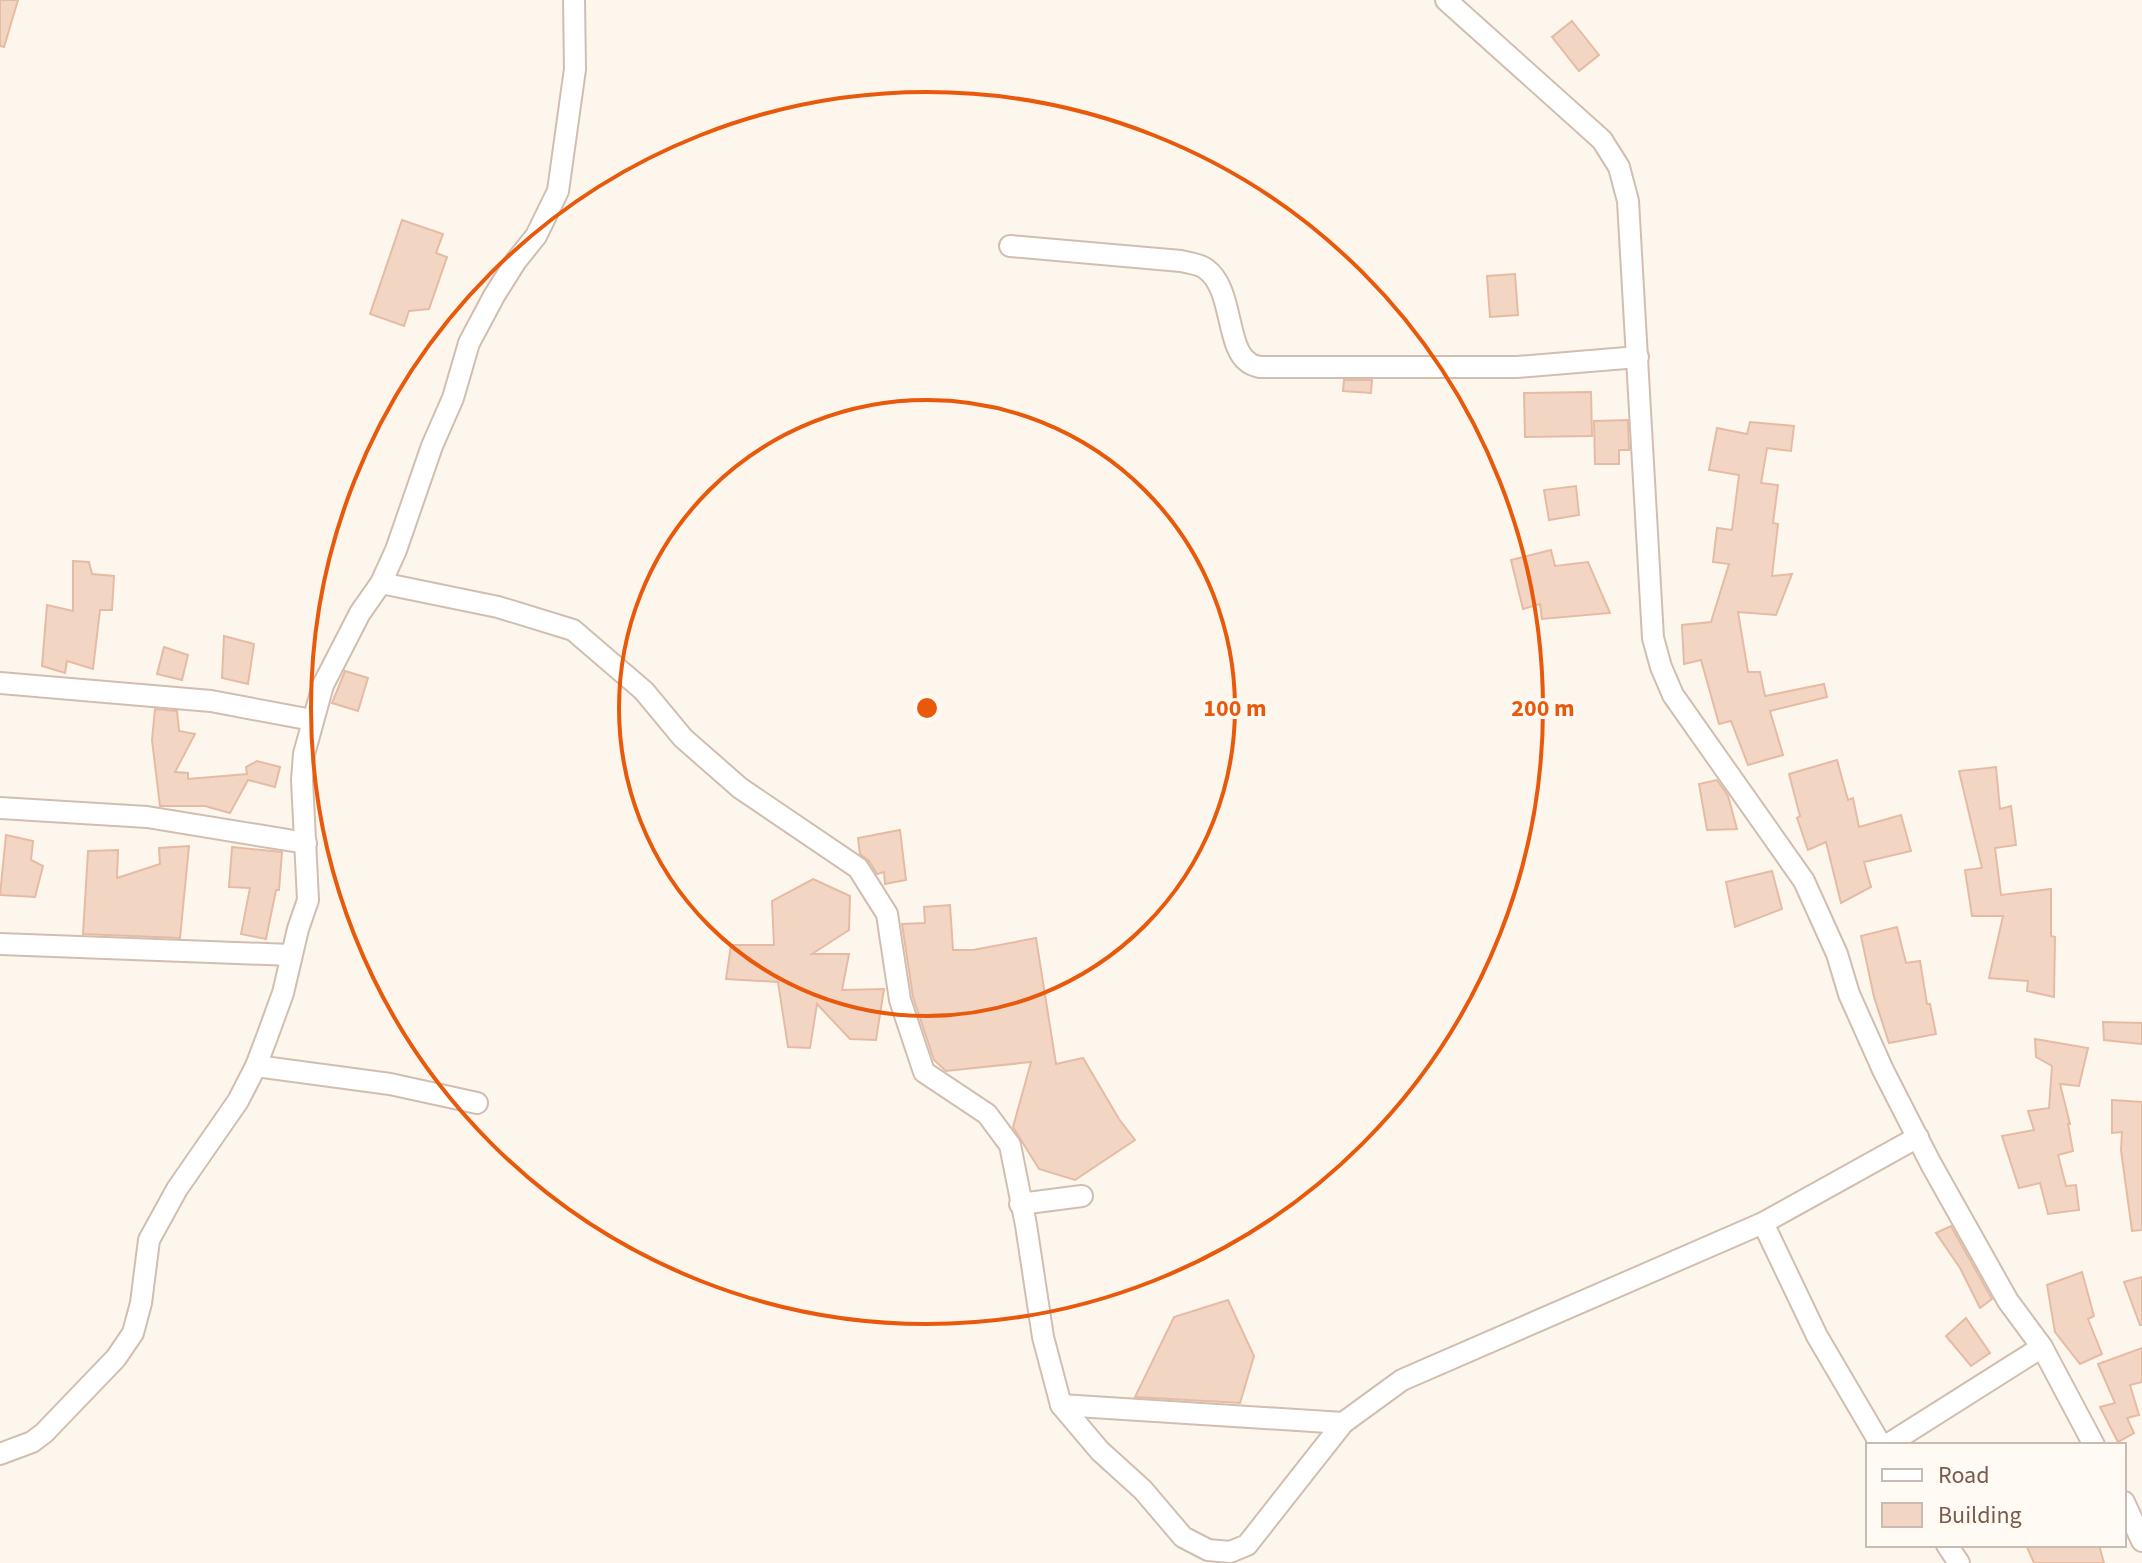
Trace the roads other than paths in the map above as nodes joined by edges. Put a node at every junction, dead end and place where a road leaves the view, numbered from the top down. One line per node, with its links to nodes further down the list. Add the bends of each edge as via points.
1 (574, 0): 5 (street, via 575,69 558,191 469,343)
2 (1446, 0): 4 (street, via 1602,140 1619,167 1628,201)
3 (1010, 246): 4 (street, via 1181,261 1205,268 1226,302 1238,348 1246,362 1260,367 1517,367)
4 (1638, 357): 14 (street, via 1653,638 1661,667 1673,695 1804,881 1849,994)
5 (381, 583): 7 (street, via 334,660); 16 (street, via 498,607 573,630 644,691 683,738 740,788 858,868 887,914 900,1000 924,1072 987,1114 1010,1145)
6 (0, 683): 7 (street, via 211,701)
7 (312, 720): 9 (street, via 302,780)
8 (0, 808): 9 (street, via 147,817)
9 (306, 843): 11 (street, via 308,900)
10 (0, 944): 11 (street)
11 (291, 955): 12 (street)
12 (256, 1066): 13 (street, via 390,1084); 24 (street, via 149,1240 133,1333 44,1433)
13 (477, 1103)
14 (1918, 1137): 17 (street); 18 (street, via 2008,1301)
15 (1082, 1196): 16 (street)
16 (1020, 1204): 19 (street, via 1043,1337)
17 (1763, 1223): 20 (street, via 1402,1380); 21 (street, via 1817,1336)
18 (2042, 1347): 22 (street); 23 (street)
19 (1061, 1405): 20 (street); 20 (street, via 1183,1537 1208,1550 1230,1552 1247,1545 1261,1530)
20 (1343, 1423)
21 (1880, 1443)
22 (1890, 1443)
23 (2093, 1443)
24 (0, 1454)
25 (2126, 1506): 26 (street)
26 (2142, 1541)

